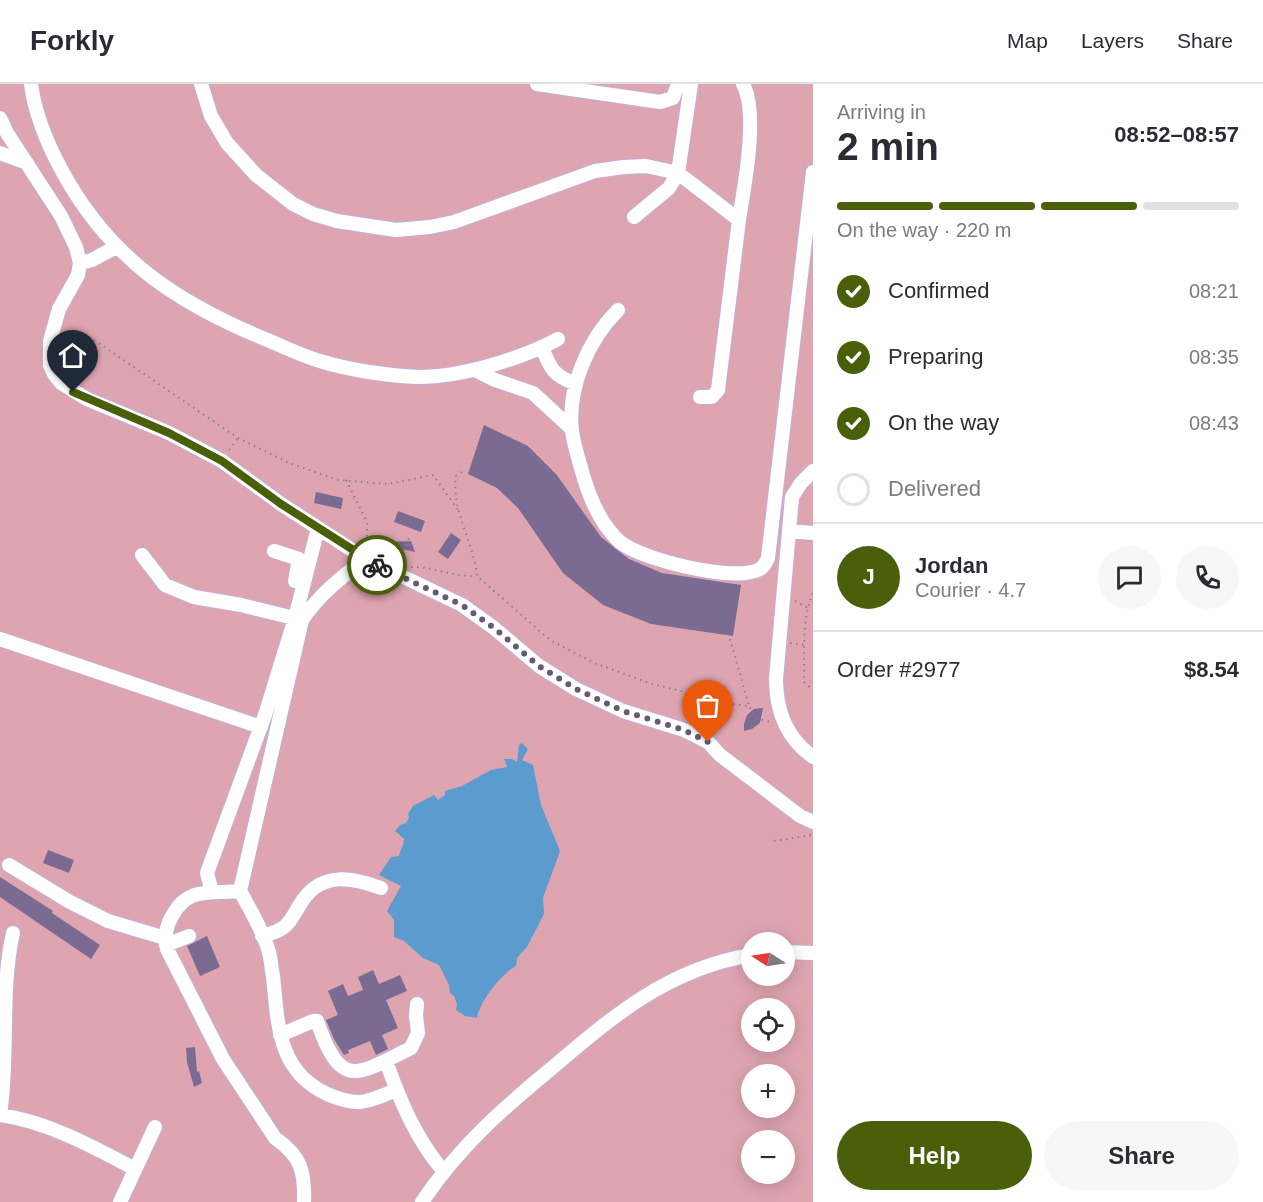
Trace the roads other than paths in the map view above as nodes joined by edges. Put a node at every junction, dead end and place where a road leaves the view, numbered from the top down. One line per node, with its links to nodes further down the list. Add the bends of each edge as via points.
1 (31, 84): 16 (street, via 50,148 76,197)
2 (201, 84): 13 (street, via 211,116 227,144 256,175 293,204 313,214 368,227 396,230 454,222 594,171 646,166)
3 (537, 84): 7 (street)
4 (678, 84): 8 (street, via 673,98 660,102)
5 (691, 84): 13 (street)
6 (743, 84): 15 (street, via 750,129)
7 (571, 86): 8 (street)
8 (622, 90)
9 (0, 118): 11 (street)
10 (0, 153): 11 (street)
11 (27, 163): 17 (street, via 71,234)
12 (813, 172): 28 (street, via 765,565 745,573 685,567 650,558 620,542 592,502)
13 (678, 173): 14 (street, via 669,188); 15 (street)
14 (633, 217)
15 (739, 220): 27 (street, via 718,390 712,397)
16 (116, 247): 17 (street); 19 (street)
17 (80, 263): 30 (street, via 74,284 59,309 50,341 50,365 61,382 87,399 204,451)
18 (148, 268): 19 (street)
19 (162, 284): 24 (street, via 224,322 320,361)
20 (618, 310): 26 (street, via 593,340)
21 (558, 339): 22 (street)
22 (542, 347): 25 (street); 26 (street, via 548,366)
23 (328, 358): 24 (street)
24 (354, 369): 25 (street, via 417,377)
25 (475, 370): 28 (street, via 533,393)
26 (576, 384): 28 (street)
27 (700, 397)
28 (572, 429)
29 (813, 471): 31 (street, via 792,497)
30 (318, 528): 35 (street); 36 (street)
31 (789, 531): 32 (street); 39 (street, via 776,699 795,741)
32 (813, 532)
33 (274, 551): 36 (street, via 299,559)
34 (141, 555): 36 (street, via 165,585 174,589 194,597)
35 (366, 559): 36 (street); 40 (street, via 462,605 539,666 576,689 708,742 800,816)
36 (295, 618): 38 (street); 43 (street)
37 (0, 639): 38 (street)
38 (261, 727): 44 (street, via 207,873)
39 (813, 757)
40 (813, 822)
41 (9, 865): 48 (street, via 108,921)
42 (381, 888): 47 (street, via 357,880 328,880 305,897 287,926)
43 (240, 891): 44 (street); 47 (street)
44 (212, 892): 48 (street, via 182,901 169,921)
45 (13, 933): 56 (street, via 4,954 0,994 4,1092)
46 (189, 936): 48 (street)
47 (262, 936): 53 (street, via 269,950)
48 (165, 941): 61 (street, via 223,1059 274,1138 298,1159)
49 (795, 952): 50 (street)
50 (813, 953)
51 (741, 958): 59 (street, via 681,975 645,994 492,1118)
52 (417, 1004): 54 (street, via 418,1033 411,1048)
53 (280, 1035): 54 (street, via 317,1021 340,1067 349,1072 360,1071); 55 (street, via 291,1064 321,1091 352,1103)
54 (386, 1061): 55 (street)
55 (396, 1090): 59 (street, via 427,1152)
56 (0, 1115): 58 (street, via 71,1136)
57 (155, 1127): 58 (street)
58 (135, 1169): 60 (street)
59 (444, 1172): 62 (street)
60 (120, 1202)
61 (304, 1202)
62 (422, 1202)

